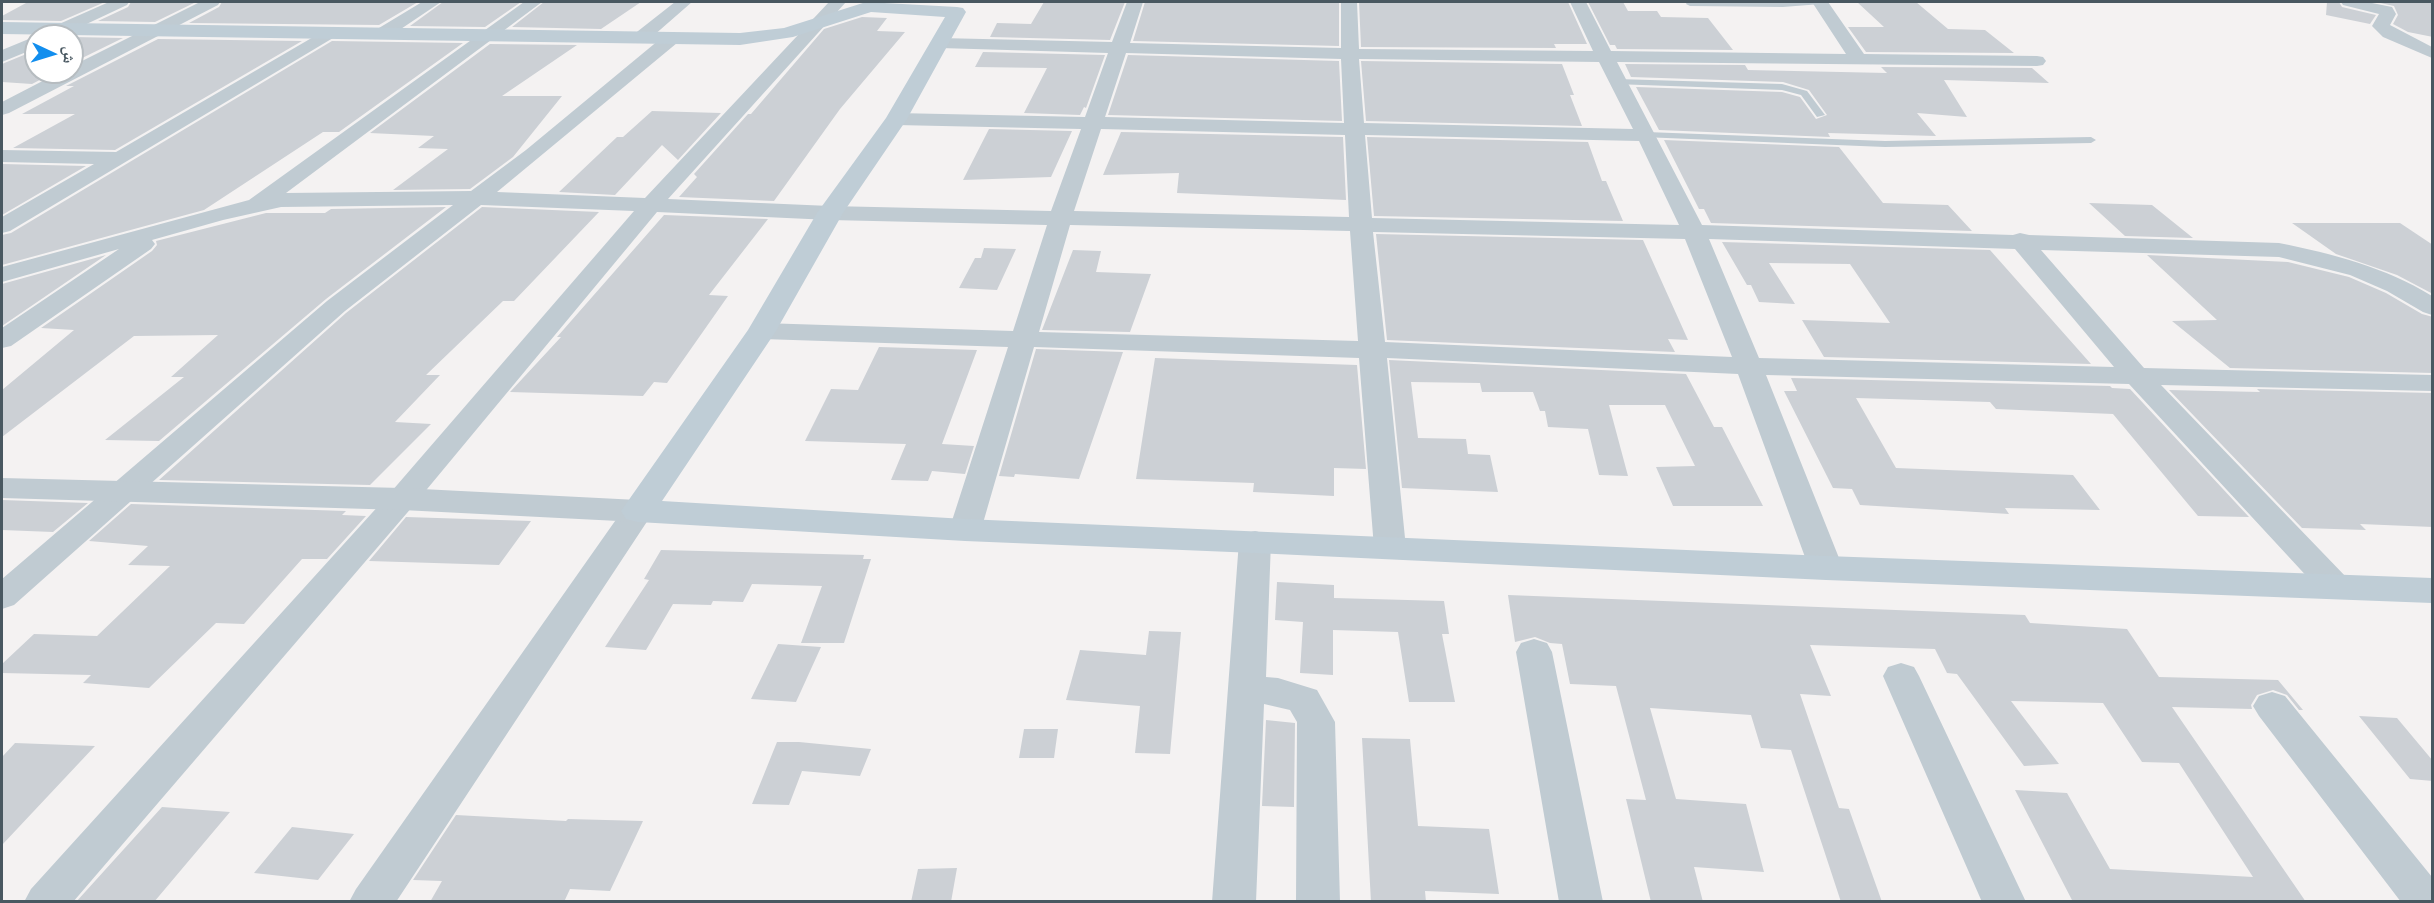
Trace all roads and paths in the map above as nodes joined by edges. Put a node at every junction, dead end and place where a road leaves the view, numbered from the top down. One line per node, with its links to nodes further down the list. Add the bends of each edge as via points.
1 (121, 2): 15 (street)
2 (212, 2): 19 (street)
3 (433, 2): 22 (street)
4 (534, 2): 23 (street)
5 (684, 2): 24 (street)
6 (838, 2): 16 (street)
7 (1135, 2): 28 (street)
8 (1349, 2): 30 (street)
9 (1578, 2): 32 (street)
10 (1820, 2): 13 (lane); 33 (street)
11 (2349, 2): 29 (street, via 2386,11 2381,26 2388,33)
12 (877, 4): 14 (main road); 16 (main road)
13 (1690, 4)
14 (961, 7): 26 (main road)
15 (72, 24)
16 (817, 24): 25 (main road, via 740,39); 46 (street)
17 (2, 28): 18 (main road)
18 (24, 30)
19 (153, 30): 20 (main road); 21 (main road); 36 (street)
20 (84, 31)
21 (327, 34): 22 (main road); 44 (street)
22 (380, 35): 23 (main road)
23 (488, 36): 24 (main road); 47 (street)
24 (639, 39): 25 (main road)
25 (671, 39): 45 (street)
26 (940, 43): 28 (street); 38 (main road)
27 (24, 47): 31 (street)
28 (1117, 48): 30 (street); 39 (street)
29 (2433, 52)
30 (1350, 54): 32 (street); 40 (street)
31 (2, 57)
32 (1603, 57): 33 (street); 35 (street)
33 (1859, 59): 34 (street)
34 (2037, 61)
35 (1617, 82): 37 (lane, via 1782,87 1804,93); 41 (street)
36 (2, 109)
37 (1820, 115)
38 (896, 119): 39 (street); 48 (main road)
39 (1091, 123): 40 (street); 49 (street)
40 (1356, 129): 41 (street); 50 (street)
41 (1646, 135): 42 (lane, via 1885,144); 53 (street)
42 (2091, 140)
43 (2, 156): 44 (street)
44 (120, 158): 51 (street)
45 (476, 198): 46 (street); 47 (street, via 304,198); 65 (street, via 336,306)
46 (652, 204): 48 (street); 66 (street)
47 (254, 206): 52 (street)
48 (830, 213): 49 (street); 57 (main road)
49 (1060, 219): 50 (street); 58 (street)
50 (1361, 224): 53 (street); 60 (street)
51 (2, 226)
52 (164, 229): 55 (street); 59 (street)
53 (1694, 231): 54 (street); 61 (street)
54 (2020, 240): 56 (street, via 2279,250 2372,273); 62 (street)
55 (2, 275)
56 (2433, 307)
57 (762, 331): 58 (street); 67 (main road)
58 (1025, 339): 60 (street); 68 (street)
59 (2, 340)
60 (1372, 352): 61 (street, via 1507,354); 70 (street)
61 (1748, 366): 62 (street); 71 (street)
62 (2136, 375): 63 (street); 72 (street)
63 (2433, 383)
64 (2, 488): 65 (street)
65 (123, 492): 66 (street); 74 (street)
66 (402, 499): 67 (street); 79 (street)
67 (638, 511): 68 (main road); 80 (street)
68 (965, 530): 69 (main road)
69 (1255, 541): 70 (main road); 77 (street)
70 (1390, 548): 71 (main road)
71 (1826, 568): 72 (main road)
72 (2336, 587): 73 (main road)
73 (2433, 591)
74 (2, 597)
75 (1534, 651): 83 (street)
76 (1901, 676): 84 (street)
77 (1246, 689): 81 (street); 82 (street, via 1278,692 1304,700 1316,722)
78 (2272, 706): 85 (street)
79 (46, 902)
80 (371, 902)
81 (1234, 902)
82 (1318, 902)
83 (1581, 902)
84 (2004, 902)
85 (2427, 902)

